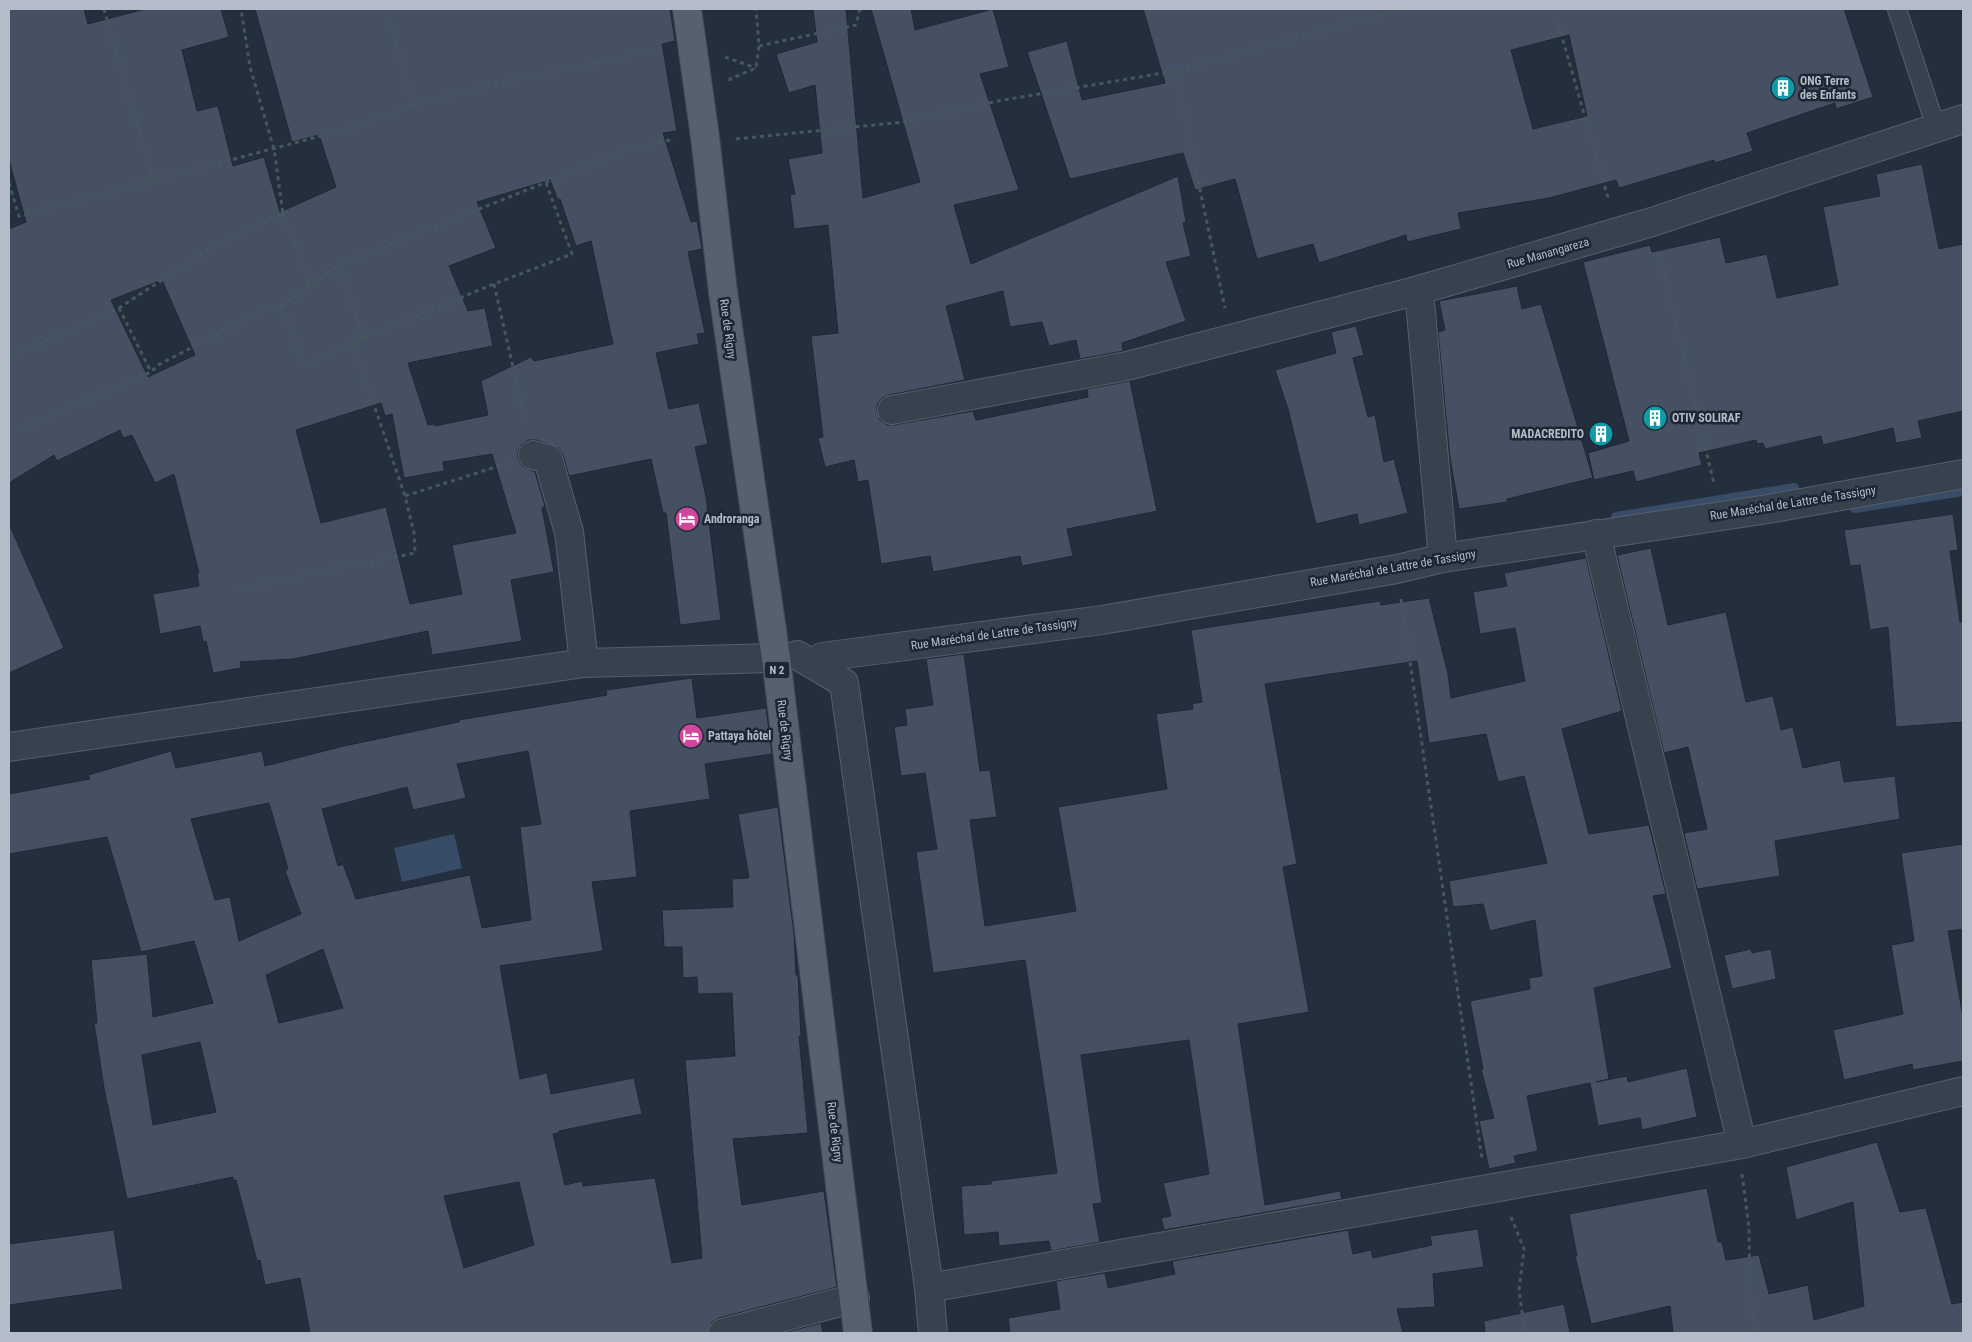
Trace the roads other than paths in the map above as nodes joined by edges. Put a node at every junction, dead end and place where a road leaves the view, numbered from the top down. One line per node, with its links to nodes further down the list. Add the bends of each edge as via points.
1 (686, 9): 11 (main road, Rue de Rigny / N 2, via 723,292)
2 (1897, 9): 4 (lane)
3 (1963, 119): 4 (street, Rue Manangareza)
4 (1936, 127): 5 (street, Rue Manangareza, via 1618,233)
5 (1418, 290): 6 (street, Rue Manangareza, via 1128,366); 10 (street)
6 (892, 410)
7 (533, 455): 12 (street, via 548,459 569,532)
8 (1963, 474): 9 (street, Rue Maréchal de Lattre de Tassigny, via 1799,504)
9 (1596, 534): 10 (street, Rue Maréchal de Lattre de Tassigny); 15 (street)
10 (1444, 558): 11 (street, Rue Maréchal de Lattre de Tassigny, via 1102,620)
11 (798, 657): 12 (street, Rue Maréchal de Lattre de Tassigny); 16 (street, via 844,683); 17 (main road, Rue de Rigny / N 2)
12 (584, 663): 13 (street, Rue Maréchal de Lattre de Tassigny)
13 (9, 747)
14 (1963, 1091): 15 (street)
15 (1742, 1144): 16 (street)
16 (929, 1288): 20 (street)
17 (856, 1298): 18 (street); 19 (main road, Rue de Rigny / N 2)
18 (723, 1333)
19 (858, 1333)
20 (933, 1333)

